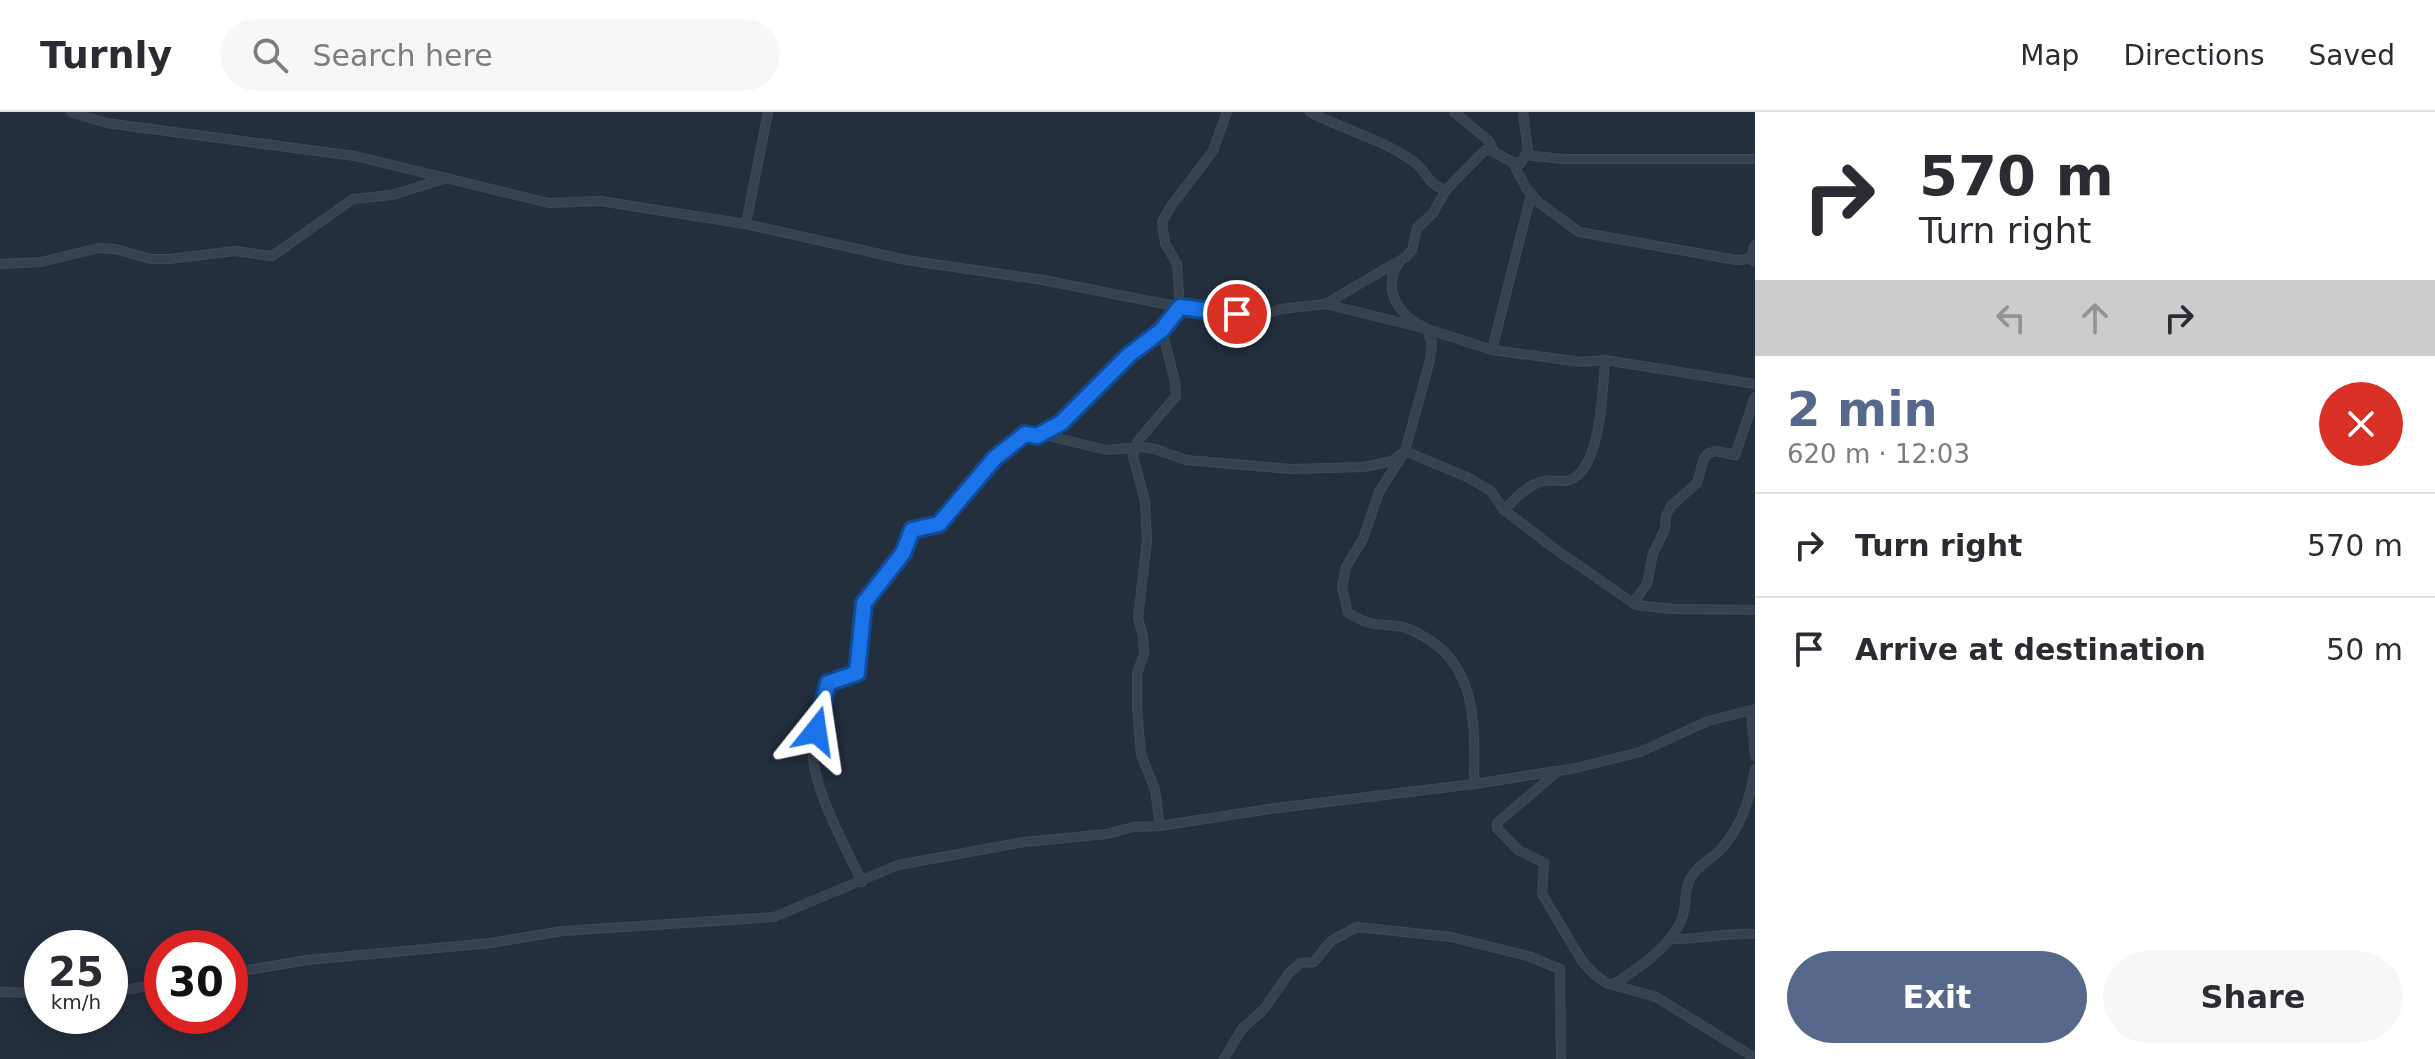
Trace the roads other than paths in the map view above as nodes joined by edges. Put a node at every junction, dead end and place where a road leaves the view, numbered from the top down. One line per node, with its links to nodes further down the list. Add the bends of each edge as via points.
1 (71, 112): 11 (street, via 106,123 355,156)
2 (768, 112): 14 (street)
3 (1227, 112): 20 (street, via 1213,151 1162,222 1165,243 1177,264)
4 (1310, 112): 12 (street, via 1396,151 1418,164 1434,186)
5 (1454, 112): 7 (street)
6 (1523, 112): 8 (street)
7 (1493, 150): 10 (street); 12 (street, via 1480,154)
8 (1526, 155): 9 (street); 10 (street, via 1520,164)
9 (1755, 159)
10 (1513, 163): 13 (street)
11 (448, 178): 14 (street, via 549,203 600,201); 18 (street, via 392,195 353,199 272,256 234,251 151,259 99,248 41,262)
12 (1446, 190): 17 (street)
13 (1531, 195): 16 (street, via 1586,235); 23 (street)
14 (746, 224): 20 (street, via 906,260)
15 (1755, 245): 16 (street)
16 (1753, 260)
17 (1399, 263): 19 (street); 21 (street, via 1392,280 1395,302 1412,322)
18 (0, 264)
19 (1325, 304): 20 (street, via 1257,317); 21 (street)
20 (1180, 307): 22 (street)
21 (1427, 329): 23 (street); 29 (street, via 1430,360)
22 (1162, 330): 27 (street, via 1061,423); 28 (street, via 1176,396)
23 (1492, 350): 24 (street, via 1581,362)
24 (1605, 360): 25 (street); 30 (street, via 1600,424 1586,465 1576,478 1529,487)
25 (1755, 384)
26 (1755, 397): 31 (street, via 1735,455 1709,453 1697,483 1671,506 1647,584)
27 (1040, 434): 28 (street, via 1107,450); 39 (street, via 1025,434 995,458 939,524 912,530 903,553 864,603 857,673 828,683 812,753 815,773)
28 (1135, 448): 29 (street, via 1186,460 1291,469 1364,467 1392,461); 38 (street, via 1147,541 1138,618 1144,654 1137,673 1137,708 1141,754 1155,790)
29 (1405, 451): 30 (street, via 1491,491); 37 (street, via 1379,492 1342,587 1348,613 1367,623 1425,635 1452,657 1469,700)
30 (1504, 510): 31 (street)
31 (1633, 603): 32 (street)
32 (1755, 610)
33 (1753, 710): 34 (street); 36 (street, via 1708,721 1640,752)
34 (1755, 756)
35 (1755, 769): 41 (street, via 1751,795 1733,834 1691,877 1685,911)
36 (1558, 771): 37 (street); 43 (street, via 1501,818 1497,828 1518,850 1544,863 1542,894 1582,961)
37 (1474, 784): 38 (street)
38 (1160, 826): 39 (street, via 1024,842 898,865)
39 (862, 882): 42 (street, via 774,917 563,931)
40 (1755, 934): 41 (street)
41 (1669, 939): 43 (street)
42 (248, 970)
43 (1614, 984): 46 (street, via 1656,997)
44 (0, 992): 45 (street)
45 (24, 993)
46 (1755, 1058)
47 (1224, 1059): 48 (street, via 1289,973 1300,963 1314,962 1331,941 1357,927 1451,937 1560,969)
48 (1561, 1059)

